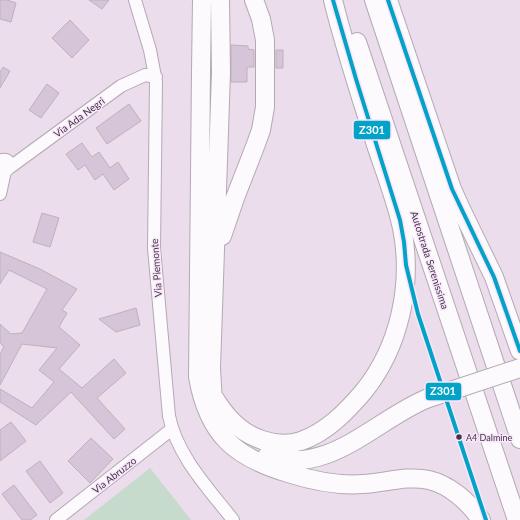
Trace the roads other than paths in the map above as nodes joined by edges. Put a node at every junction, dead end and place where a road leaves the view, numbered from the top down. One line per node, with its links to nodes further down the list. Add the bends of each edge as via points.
1 (135, 0): 9 (street, Via Piemonte)
2 (202, 0): 17 (highway, via 198,377 201,396)
3 (220, 0): 12 (highway, via 221,72)
4 (254, 0): 12 (highway, via 266,40 264,107 258,137 228,219)
5 (333, 0): 15 (highway, via 402,227 406,261 403,303 398,325 382,364 360,395 331,424 303,440 277,443 254,437 230,420)
6 (343, 0): 23 (highway, Autostrada Serenissima)
7 (374, 0): 18 (highway)
8 (388, 0): 13 (highway, via 452,189 494,277)
9 (156, 77): 10 (street, Via Ada Negri, via 145,74 121,86 25,156); 16 (street, Via Piemonte, via 154,248)
10 (3, 164): 11 (street)
11 (0, 194)
12 (215, 270): 15 (highway)
13 (520, 351)
14 (520, 368): 19 (highway, bridge, via 426,399 401,410 352,443 330,453 292,461 272,458)
15 (212, 395): 19 (highway, via 218,419)
16 (172, 429): 20 (street, Via Abruzzo); 21 (street, Via Piemonte, via 191,464)
17 (218, 431): 19 (highway); 22 (highway, via 234,448 250,459 313,480 342,484 413,479 435,482 461,498)
18 (520, 439)
19 (237, 440)
20 (56, 520)
21 (233, 520)
22 (480, 520)
23 (517, 520)

